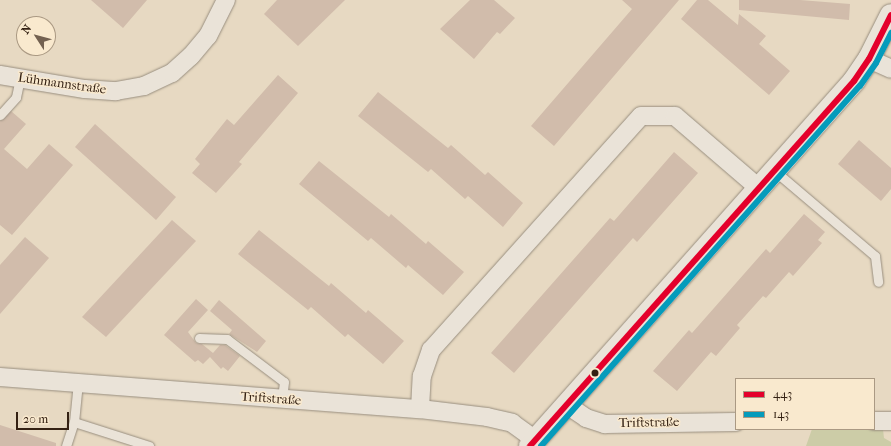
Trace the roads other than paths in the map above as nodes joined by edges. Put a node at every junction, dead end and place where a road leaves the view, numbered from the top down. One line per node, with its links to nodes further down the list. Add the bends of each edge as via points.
1 (226, 0): 6 (street, Lühmannstraße, via 208,36 191,56 172,73 144,86 116,91)
2 (891, 15): 3 (main road)
3 (870, 59): 4 (street); 8 (main road)
4 (891, 69)
5 (0, 75): 6 (street, Lühmannstraße)
6 (20, 78): 7 (lane, via 16,97)
7 (0, 116)
8 (776, 172): 9 (main road); 10 (lane, via 875,256)
9 (760, 189): 15 (main road); 16 (street, via 675,116 641,116 431,350 422,376)
10 (878, 282)
11 (199, 338): 14 (lane, via 227,339 284,382)
12 (0, 377): 13 (street, Triftstraße)
13 (78, 382): 14 (street, Triftstraße); 19 (lane)
14 (282, 399): 16 (street, Triftstraße)
15 (567, 405): 20 (street, Triftstraße, via 582,416 605,424); 21 (main road)
16 (420, 409): 21 (street, Triftstraße, via 504,420 520,428)
17 (875, 421): 18 (street)
18 (891, 421)
19 (74, 422): 22 (lane); 23 (lane)
20 (735, 422)
21 (532, 443)
22 (66, 446)
23 (149, 446)

